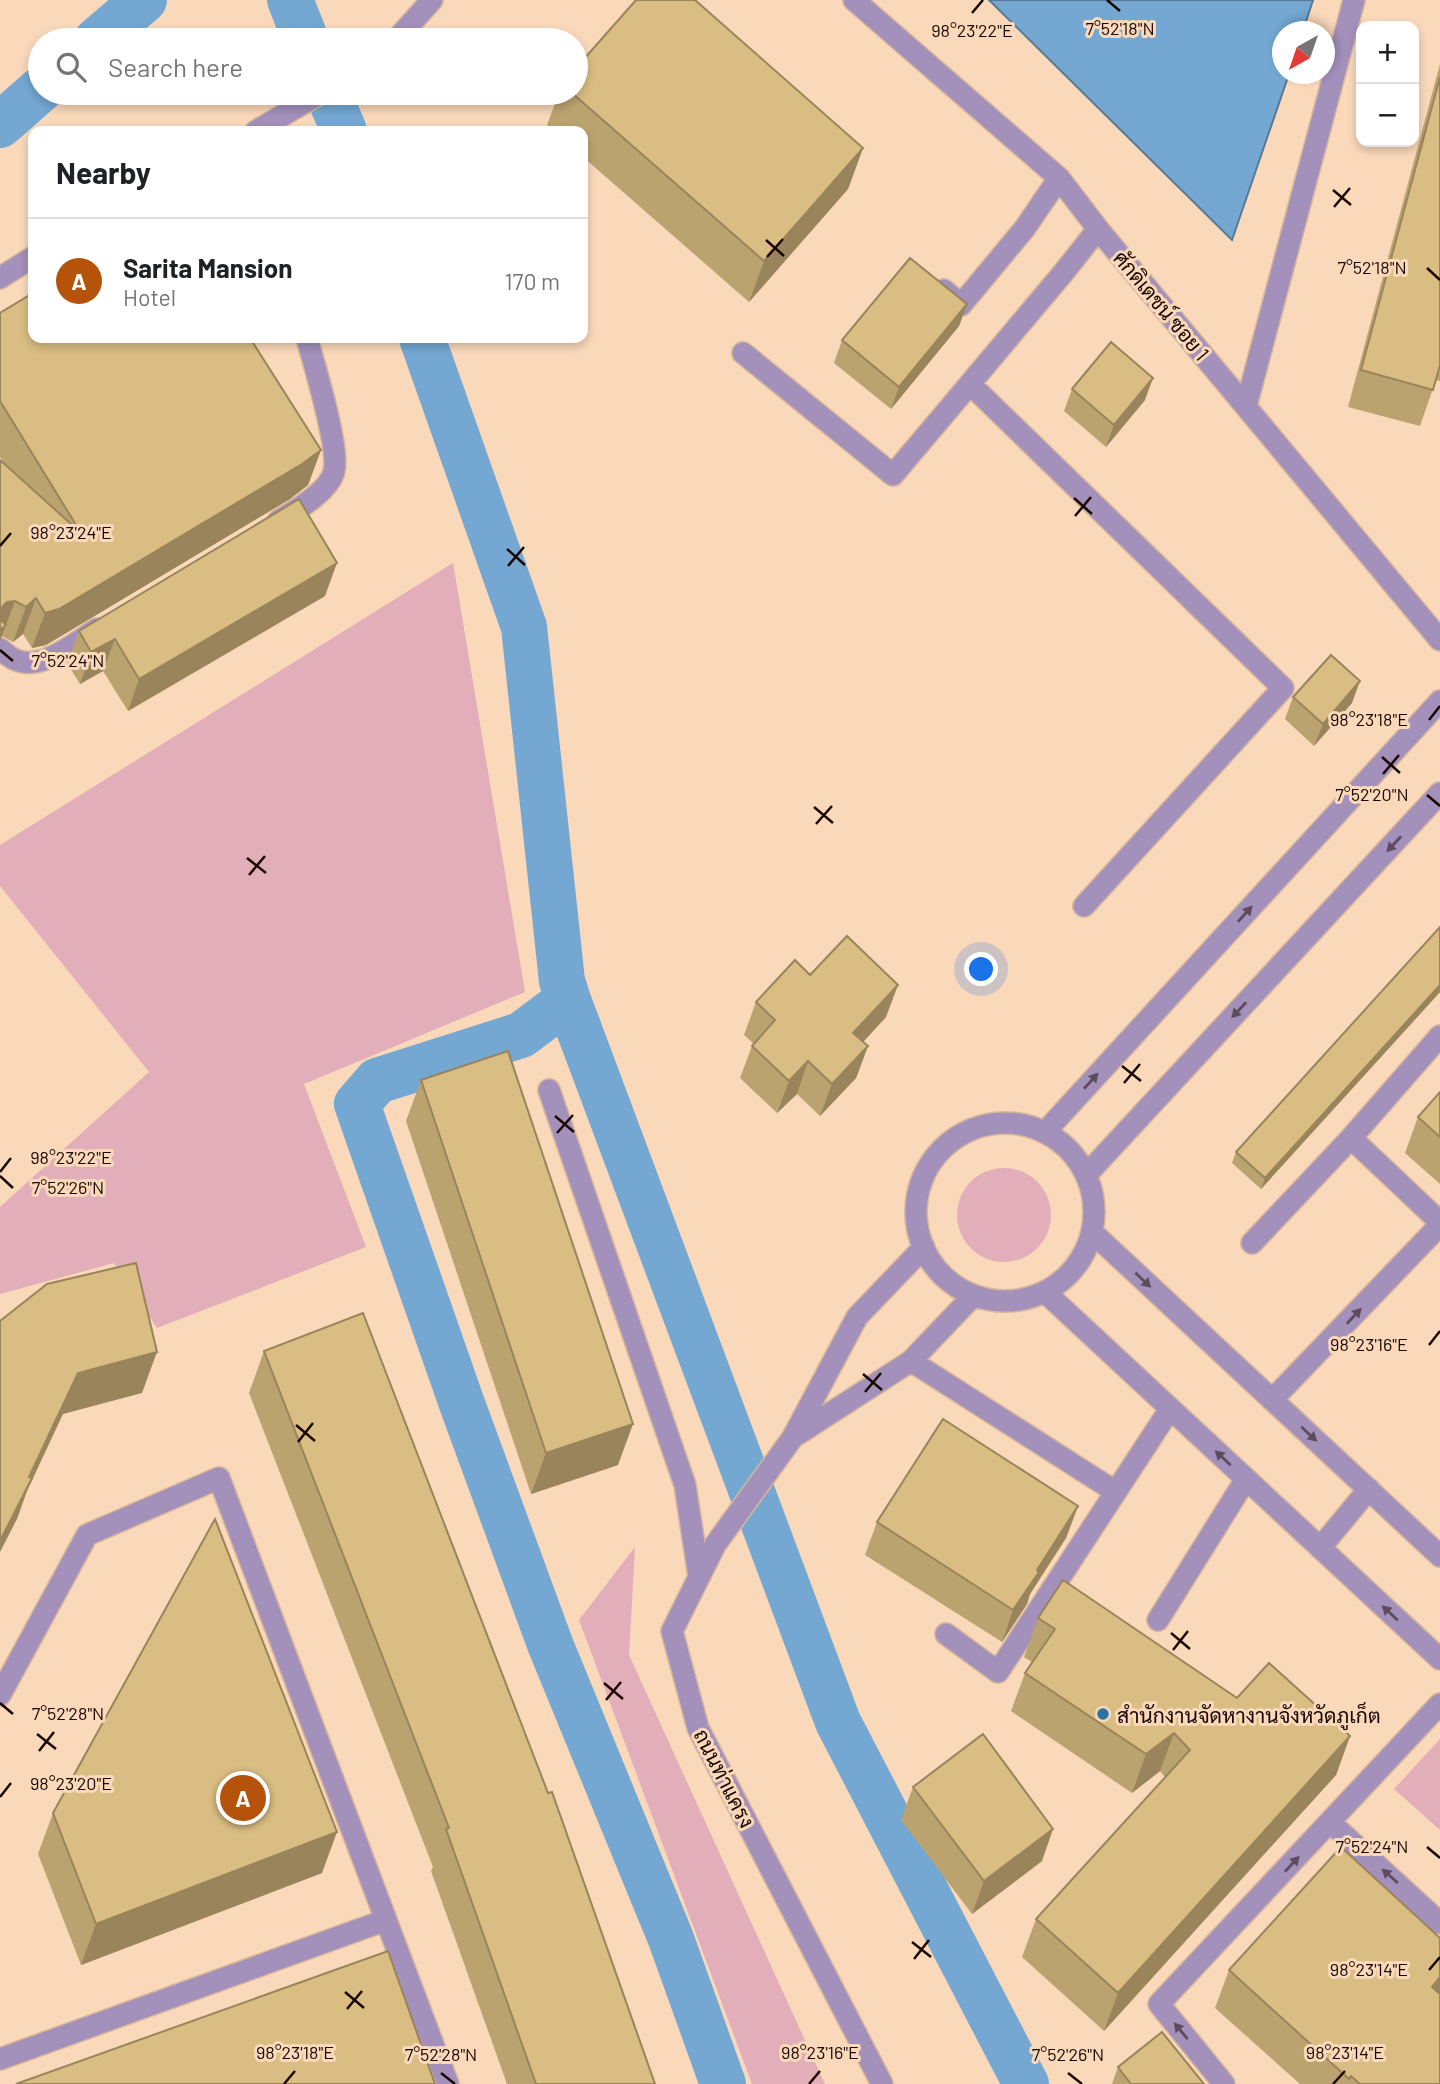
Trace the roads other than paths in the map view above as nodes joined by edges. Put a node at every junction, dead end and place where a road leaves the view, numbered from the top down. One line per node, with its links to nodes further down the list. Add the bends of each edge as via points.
1 (432, 0): 4 (street)
2 (855, 0): 7 (street, ศักดิเดชน์ ซอย 1)
3 (1354, 0): 15 (street)
4 (407, 28)
5 (301, 105): 6 (street)
6 (266, 126)
7 (1059, 178): 8 (street, ศักดิเดชน์ ซอย 1); 10 (street, via 1025,228 961,305)
8 (1098, 229): 14 (street); 15 (street, ศักดิเดชน์ ซอย 1)
9 (28, 260): 11 (street)
10 (927, 275)
11 (0, 278)
12 (308, 343): 16 (street, via 335,449 334,473 321,492)
13 (743, 353): 14 (street, via 893,475)
14 (970, 384): 22 (street, via 1283,688)
15 (1246, 406): 18 (street, ศักดิเดชน์ ซอย 1)
16 (262, 531)
17 (109, 622): 19 (street, via 51,657 32,663 15,660)
18 (1440, 640)
19 (0, 649)
20 (1440, 701): 25 (street, one-way to 20)
21 (1440, 793): 27 (street, one-way to 27)
22 (1084, 906)
23 (1440, 1036): 26 (street)
24 (549, 1090): 43 (street, via 685,1485)
25 (1045, 1132): 27 (street, via 1076,1157); 31 (street, via 1016,1123 978,1126 953,1139 932,1160 919,1189 917,1221)
26 (1351, 1138): 28 (street); 30 (street)
27 (1087, 1174): 29 (street, via 1095,1206)
28 (1440, 1224): 35 (street, one-way to 28)
29 (1093, 1233): 32 (street, via 1074,1270); 35 (street, one-way to 35)
30 (1252, 1243)
31 (923, 1247): 33 (street, via 934,1265); 37 (street, ถนนท่าแครง, via 857,1317)
32 (1046, 1293): 33 (street, via 1008,1300); 36 (street)
33 (972, 1297): 34 (street, ถนนท่าแครง)
34 (911, 1361): 37 (street, ถนนท่าแครง); 40 (street)
35 (1272, 1400): 39 (street, one-way to 39)
36 (1171, 1409): 38 (street, one-way to 36); 40 (street)
37 (793, 1437): 43 (street, ถนนท่าแครง, via 715,1545)
38 (1246, 1479): 41 (street); 44 (street)
39 (1369, 1489): 41 (street); 42 (street)
40 (1116, 1492): 45 (street, via 998,1672)
41 (1320, 1548): 46 (street, one-way to 41)
42 (1440, 1556)
43 (699, 1577): 54 (street, ถนนท่าแครง, via 672,1630 698,1728)
44 (1158, 1620)
45 (946, 1634)
46 (1440, 1659)
47 (0, 1695): 50 (street, via 88,1535 219,1478)
48 (1440, 1704): 49 (street)
49 (1331, 1823): 51 (street, one-way to 49); 55 (street, one-way to 49, via 1160,2004)
50 (386, 1920): 52 (street); 53 (street)
51 (1440, 1923)
52 (0, 2059)
53 (448, 2084)
54 (882, 2084)
55 (1224, 2084)

